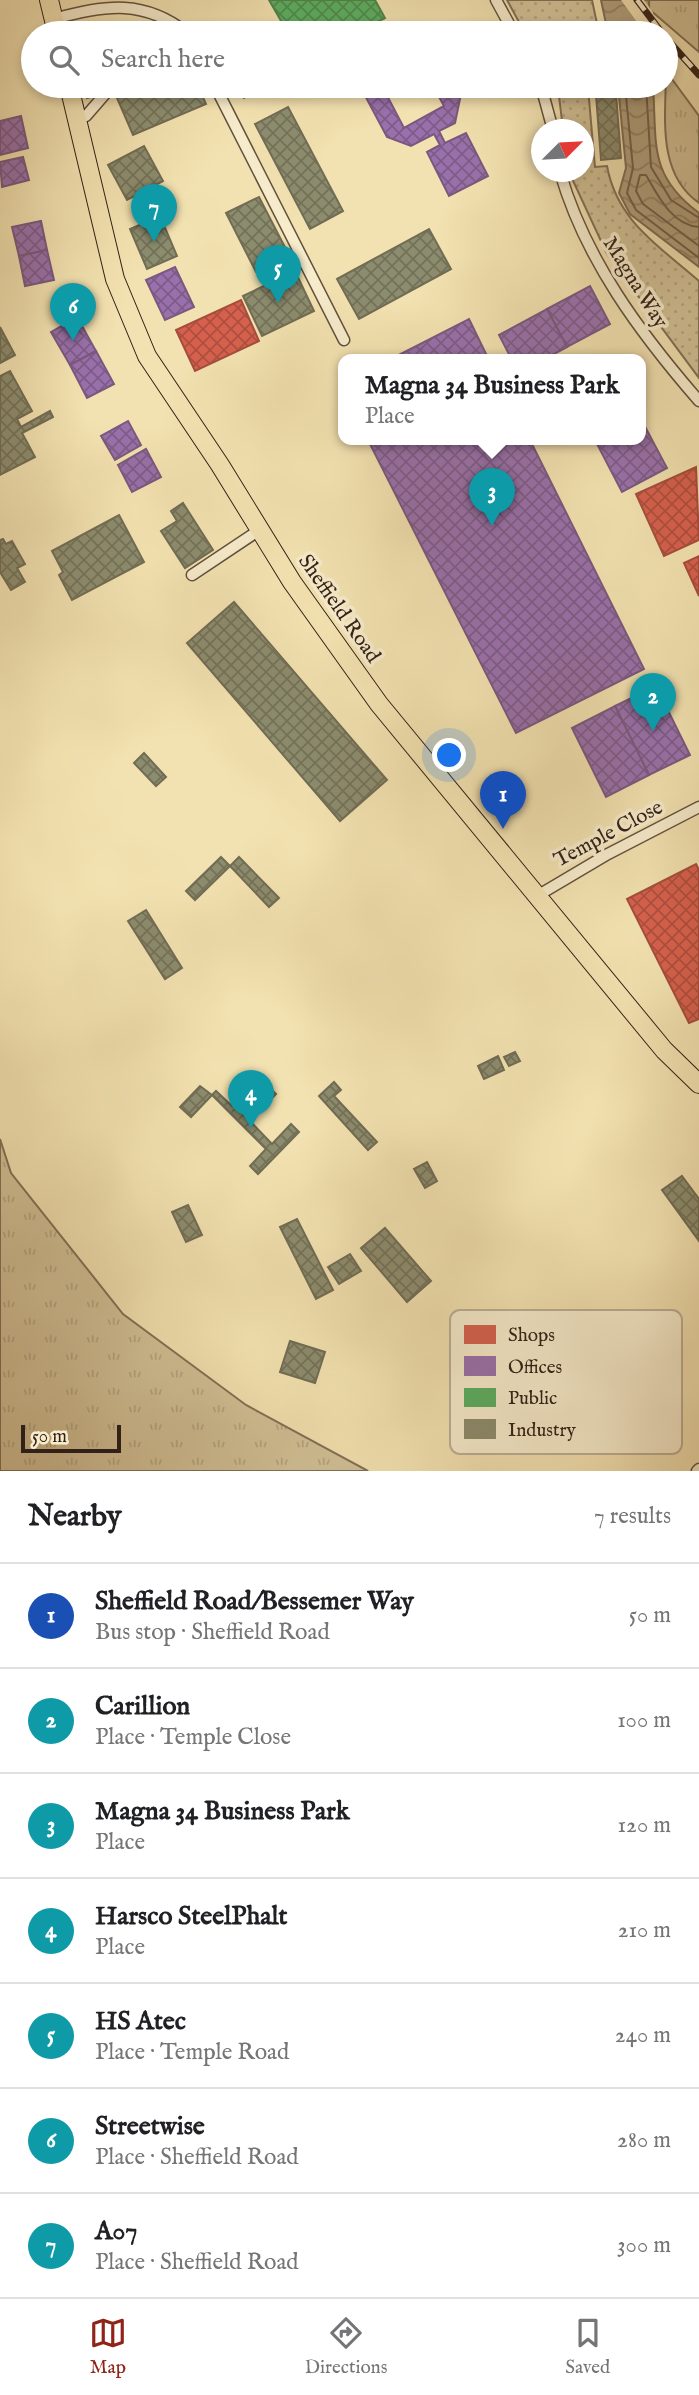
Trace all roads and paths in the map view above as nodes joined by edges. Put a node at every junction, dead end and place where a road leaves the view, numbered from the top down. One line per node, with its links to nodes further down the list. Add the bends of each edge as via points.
1 (49, 0): 3 (main road)
2 (496, 0): 6 (street)
3 (54, 21)
4 (67, 21): 5 (street, via 105,5 134,2 152,5)
5 (176, 21)
6 (507, 21)
7 (72, 98): 11 (main road, Sheffield Road)
8 (102, 98): 11 (street, via 86,116)
9 (221, 98): 14 (street)
10 (546, 98): 12 (street)
11 (77, 118): 16 (main road, Sheffield Road, via 113,273 130,319 147,356)
12 (552, 119)
13 (563, 182): 15 (street, Magna Way, via 611,285)
14 (344, 340)
15 (699, 401)
16 (261, 529): 17 (street); 19 (main road, Sheffield Road, via 292,582 379,704)
17 (192, 575)
18 (699, 807): 19 (street, Temple Close)
19 (537, 896): 20 (main road, Sheffield Road, via 664,1050)
20 (699, 1084)

